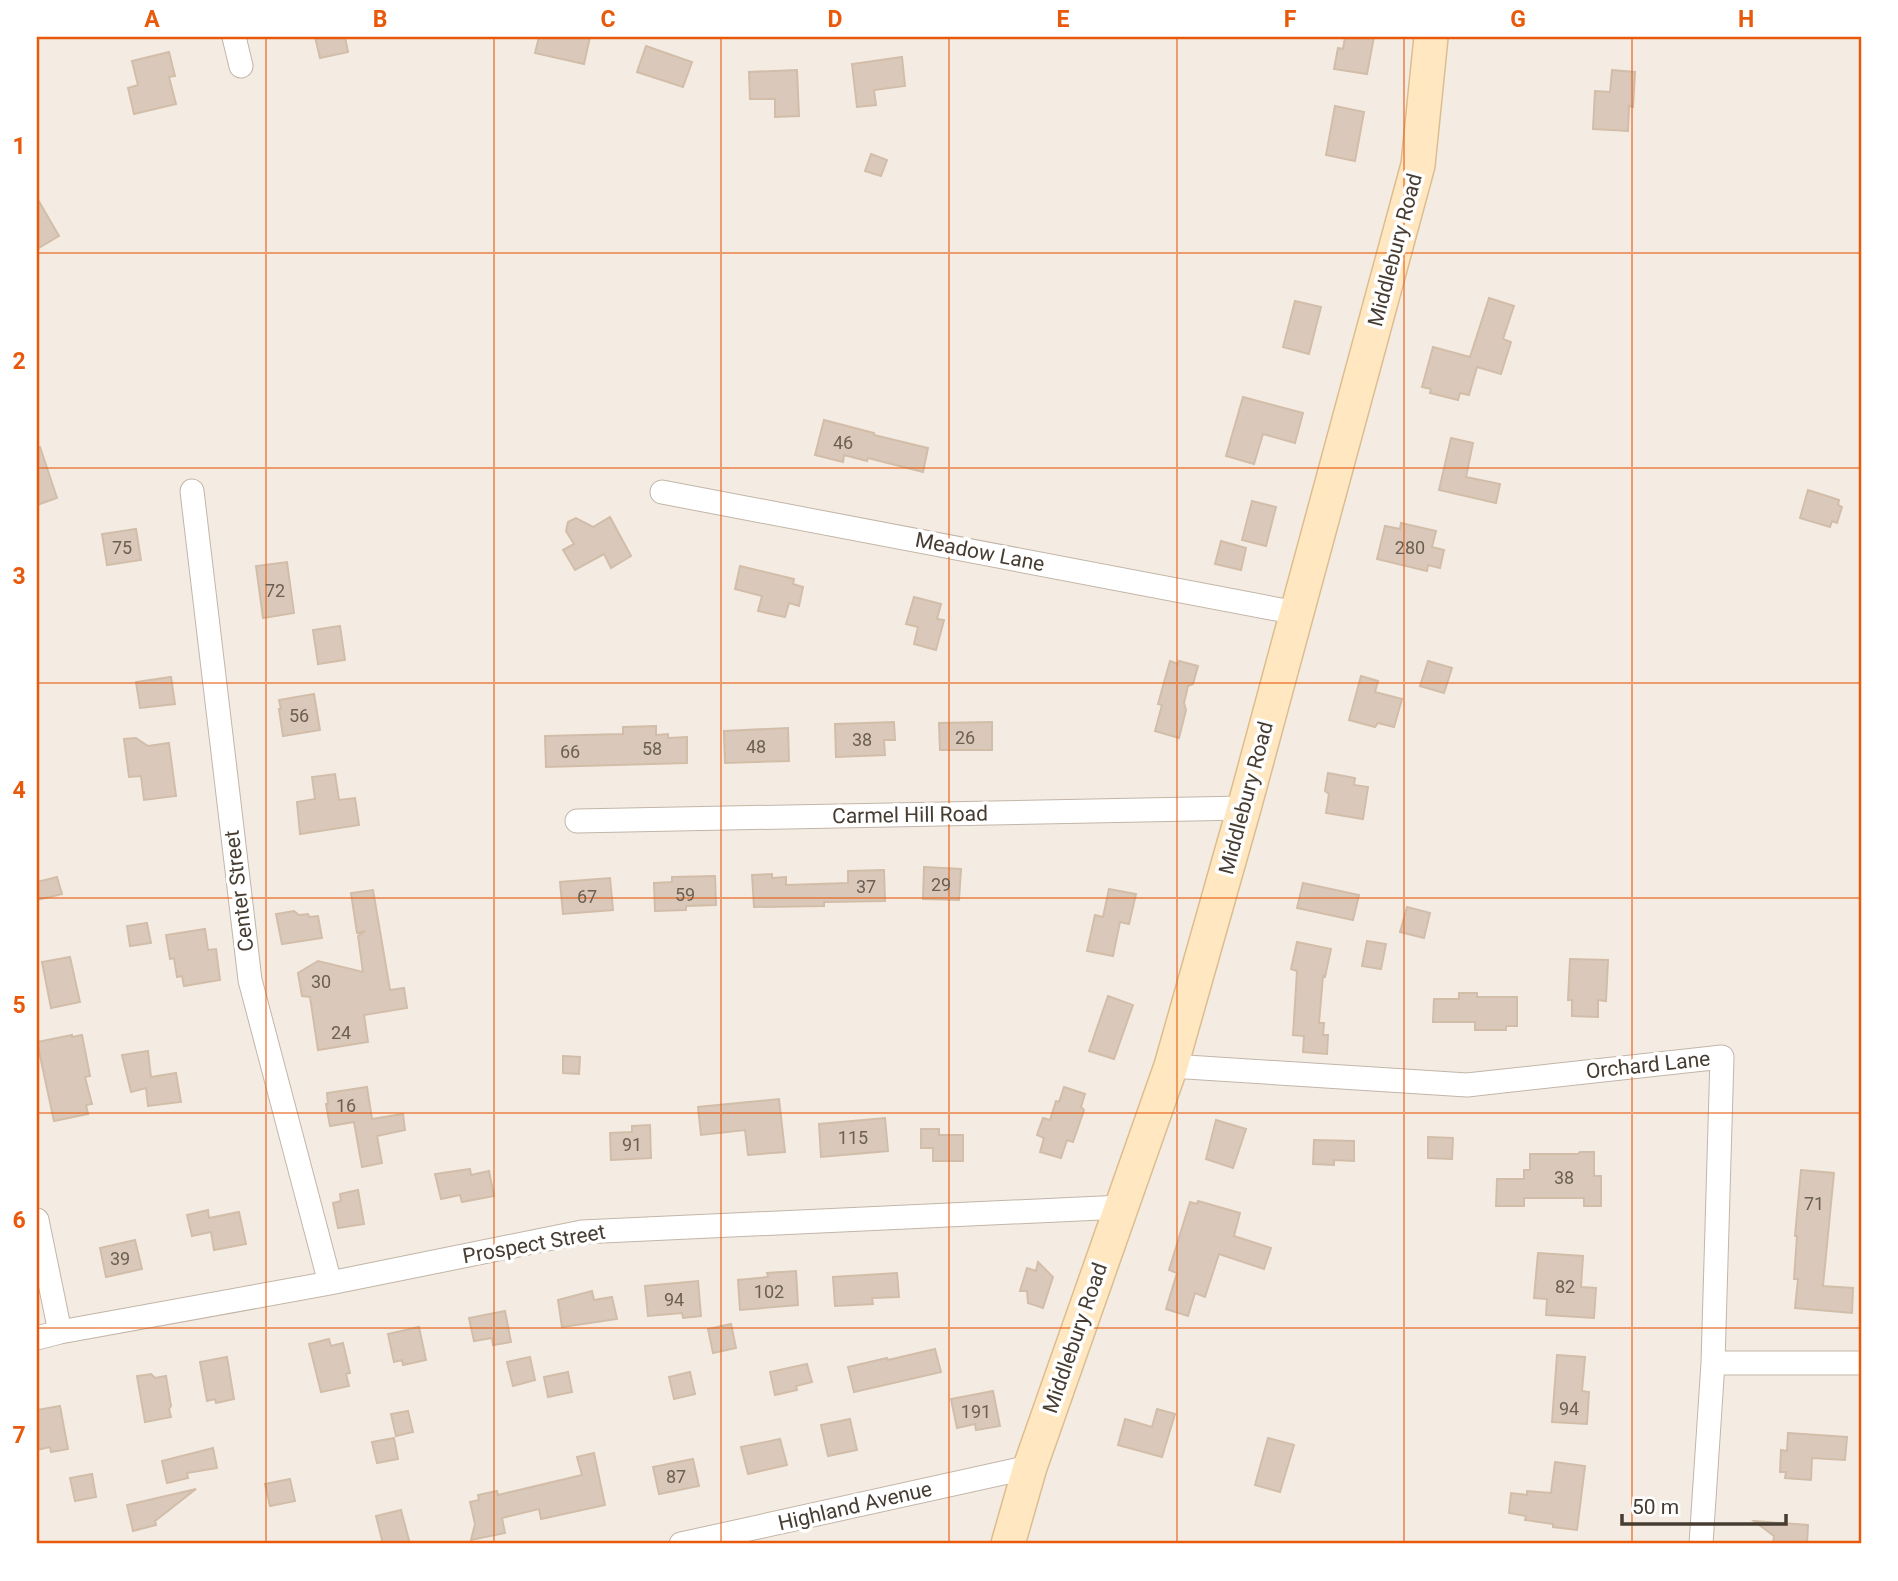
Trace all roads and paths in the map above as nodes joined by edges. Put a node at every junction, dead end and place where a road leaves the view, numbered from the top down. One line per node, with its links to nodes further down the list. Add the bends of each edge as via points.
1 (234, 37): 3 (street)
2 (1431, 37): 6 (street, Middlebury Road, via 1418,165)
3 (241, 65)
4 (191, 491): 12 (street, Center Street, via 250,980)
5 (663, 492): 6 (street, Meadow Lane)
6 (1297, 613): 7 (street, Middlebury Road)
7 (1244, 808): 8 (street, Carmel Hill Road); 9 (street, Middlebury Road)
8 (577, 821)
9 (1171, 1066): 10 (street, Middlebury Road); 15 (street, Orchard Lane, via 1467,1085 1722,1057)
10 (1122, 1207): 12 (street, Prospect Street, via 582,1231); 17 (street, Middlebury Road)
11 (37, 1220): 13 (street)
12 (330, 1283): 13 (street, Prospect Street)
13 (60, 1332): 14 (street, Prospect Street)
14 (37, 1338)
15 (1713, 1363): 16 (street); 20 (street, Orchard Lane)
16 (1861, 1363)
17 (1030, 1467): 18 (street, Highland Avenue); 19 (street, Middlebury Road)
18 (681, 1544)
19 (1008, 1544)
20 (1701, 1544)

